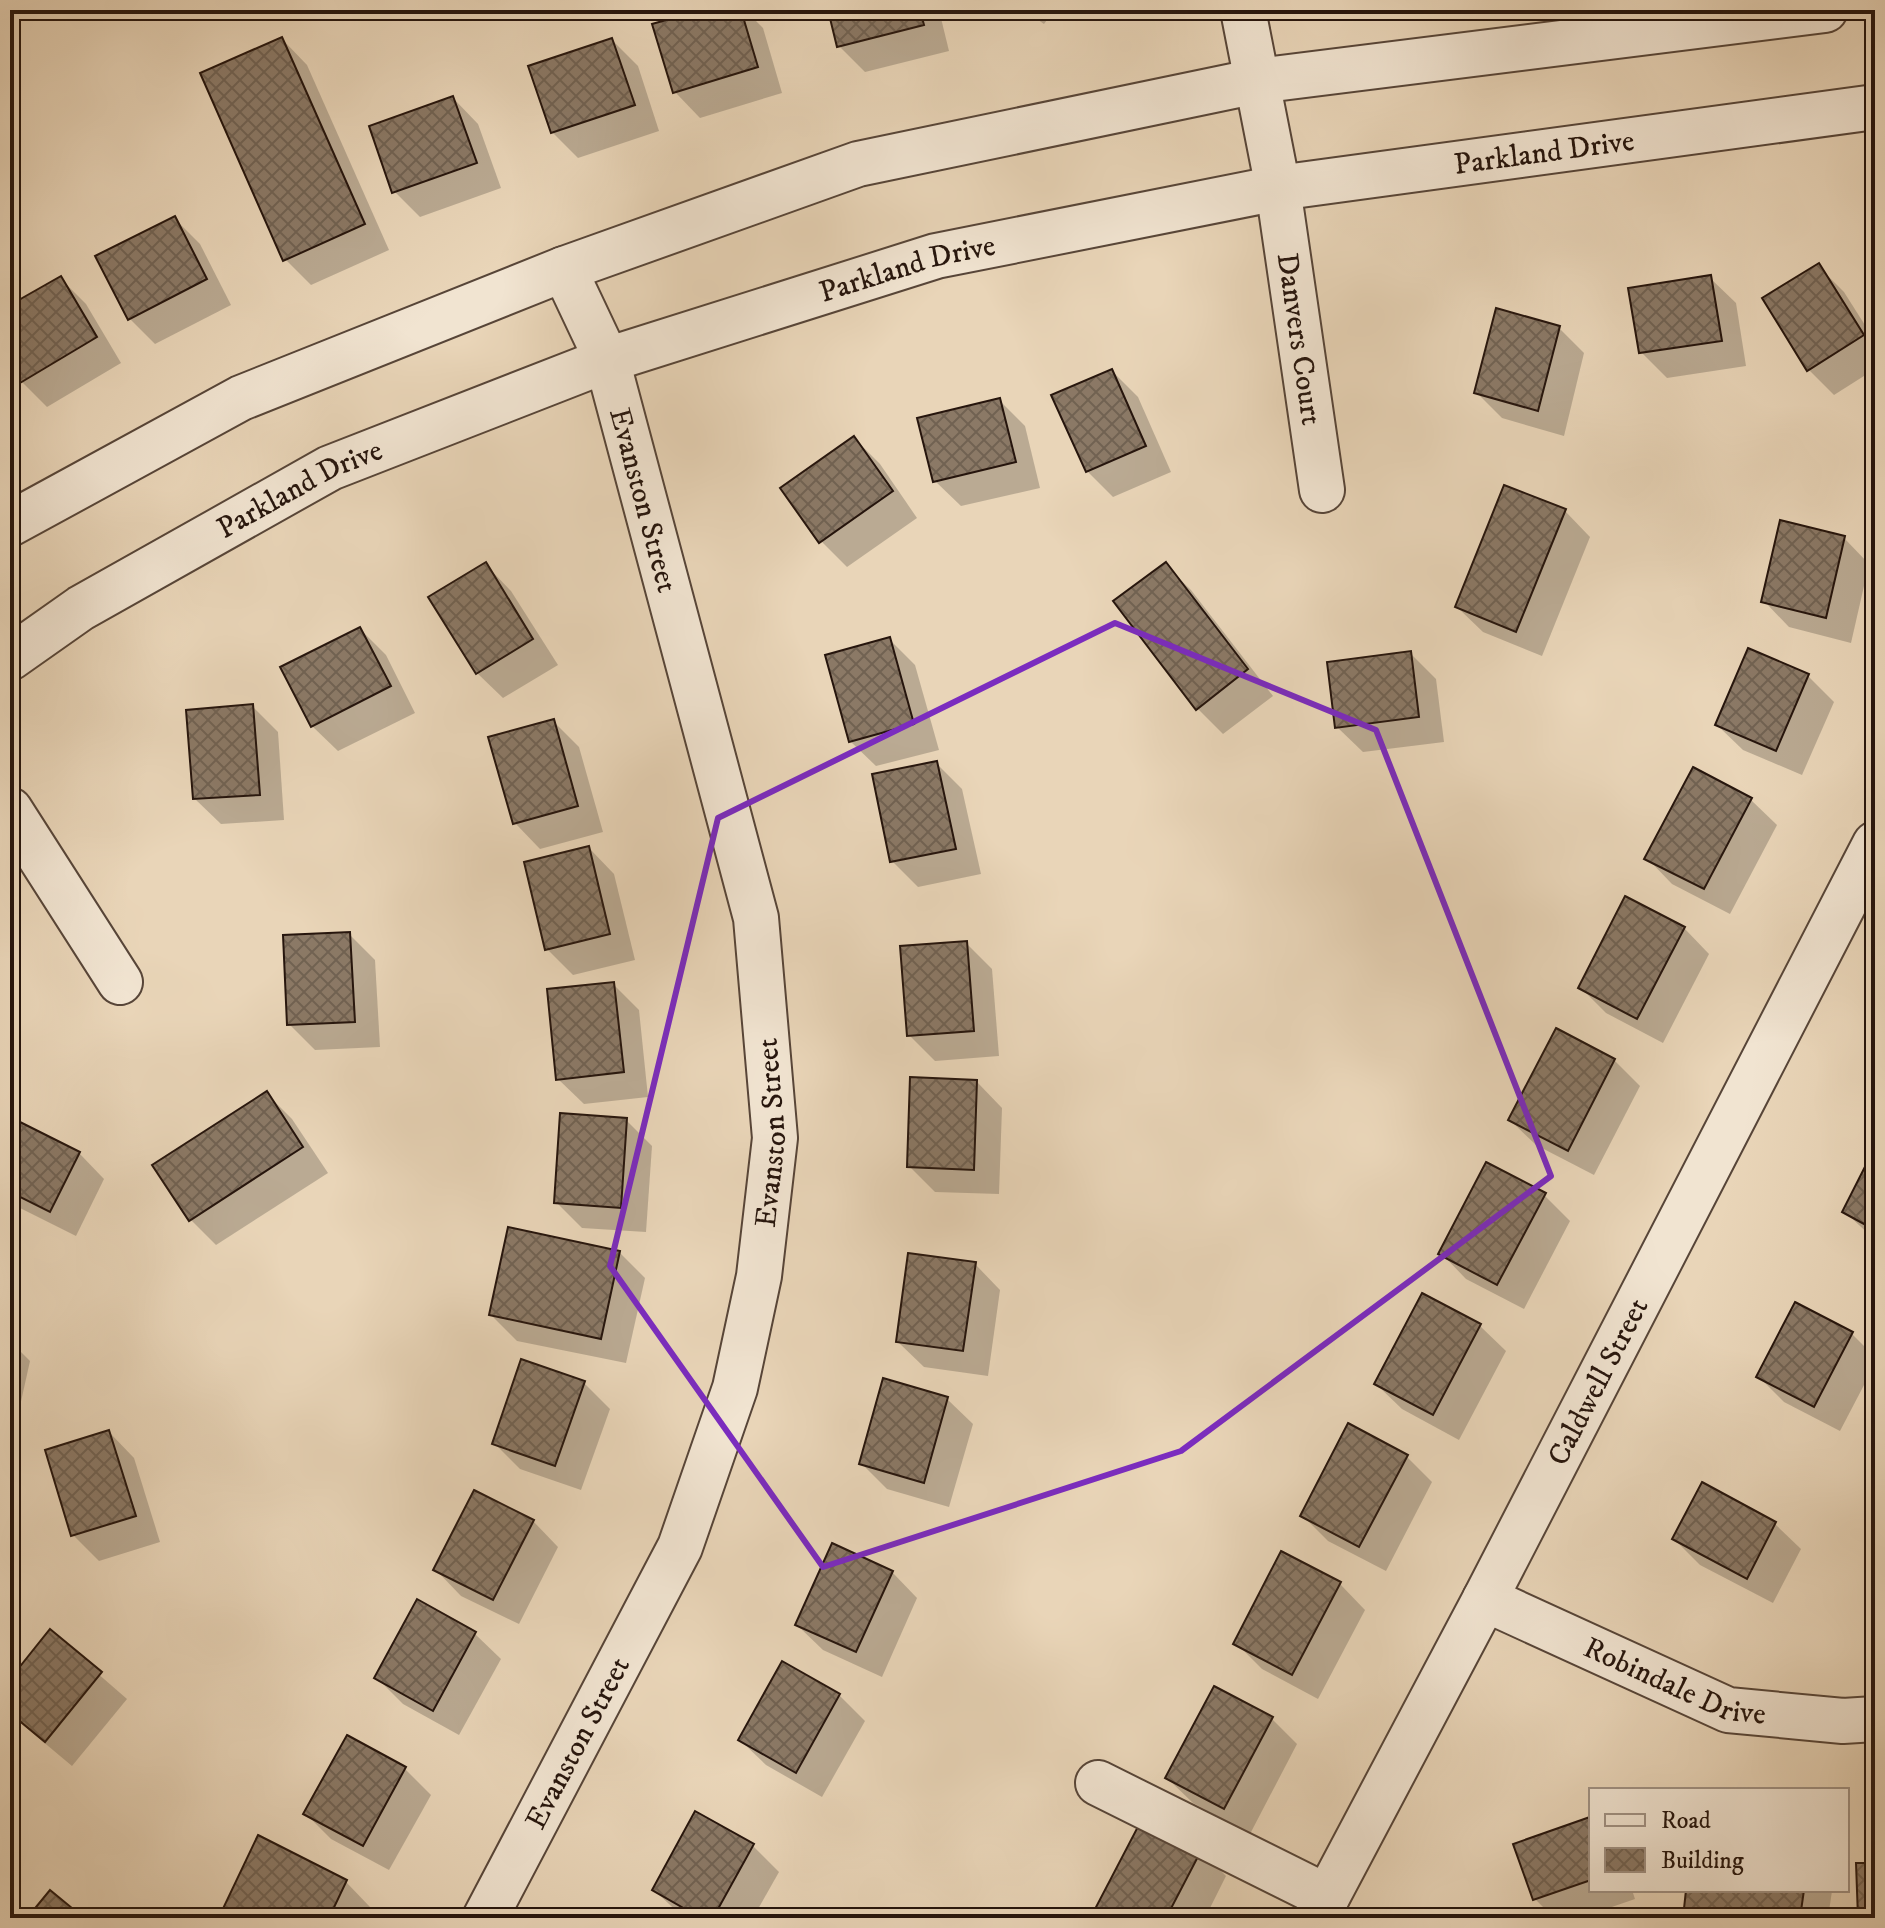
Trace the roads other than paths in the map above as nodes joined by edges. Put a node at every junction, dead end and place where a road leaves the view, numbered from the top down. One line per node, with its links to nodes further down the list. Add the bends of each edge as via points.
1 (1243, 10): 3 (street, Danvers Court)
2 (1825, 10): 3 (street)
3 (1257, 81): 5 (street, Danvers Court); 6 (street, via 858,164)
4 (1875, 107): 5 (street, Parkland Drive)
5 (1278, 188): 7 (street, Parkland Drive, via 936,256); 8 (street, Danvers Court)
6 (564, 269): 7 (street, Evanston Street); 9 (street, via 241,398)
7 (607, 360): 10 (street, Parkland Drive, via 330,468 81,608); 18 (street, Evanston Street, via 756,918 775,1138 759,1276 735,1388 680,1547)
8 (1322, 490)
9 (10, 524)
10 (10, 658)
11 (10, 810): 13 (street)
12 (1875, 844): 14 (street, Caldwell Street)
13 (120, 982)
14 (1485, 1599): 15 (street, Robindale Drive, via 1728,1710); 17 (street, Caldwell Street)
15 (1875, 1719)
16 (1098, 1783): 17 (street)
17 (1321, 1908)
18 (485, 1918)

